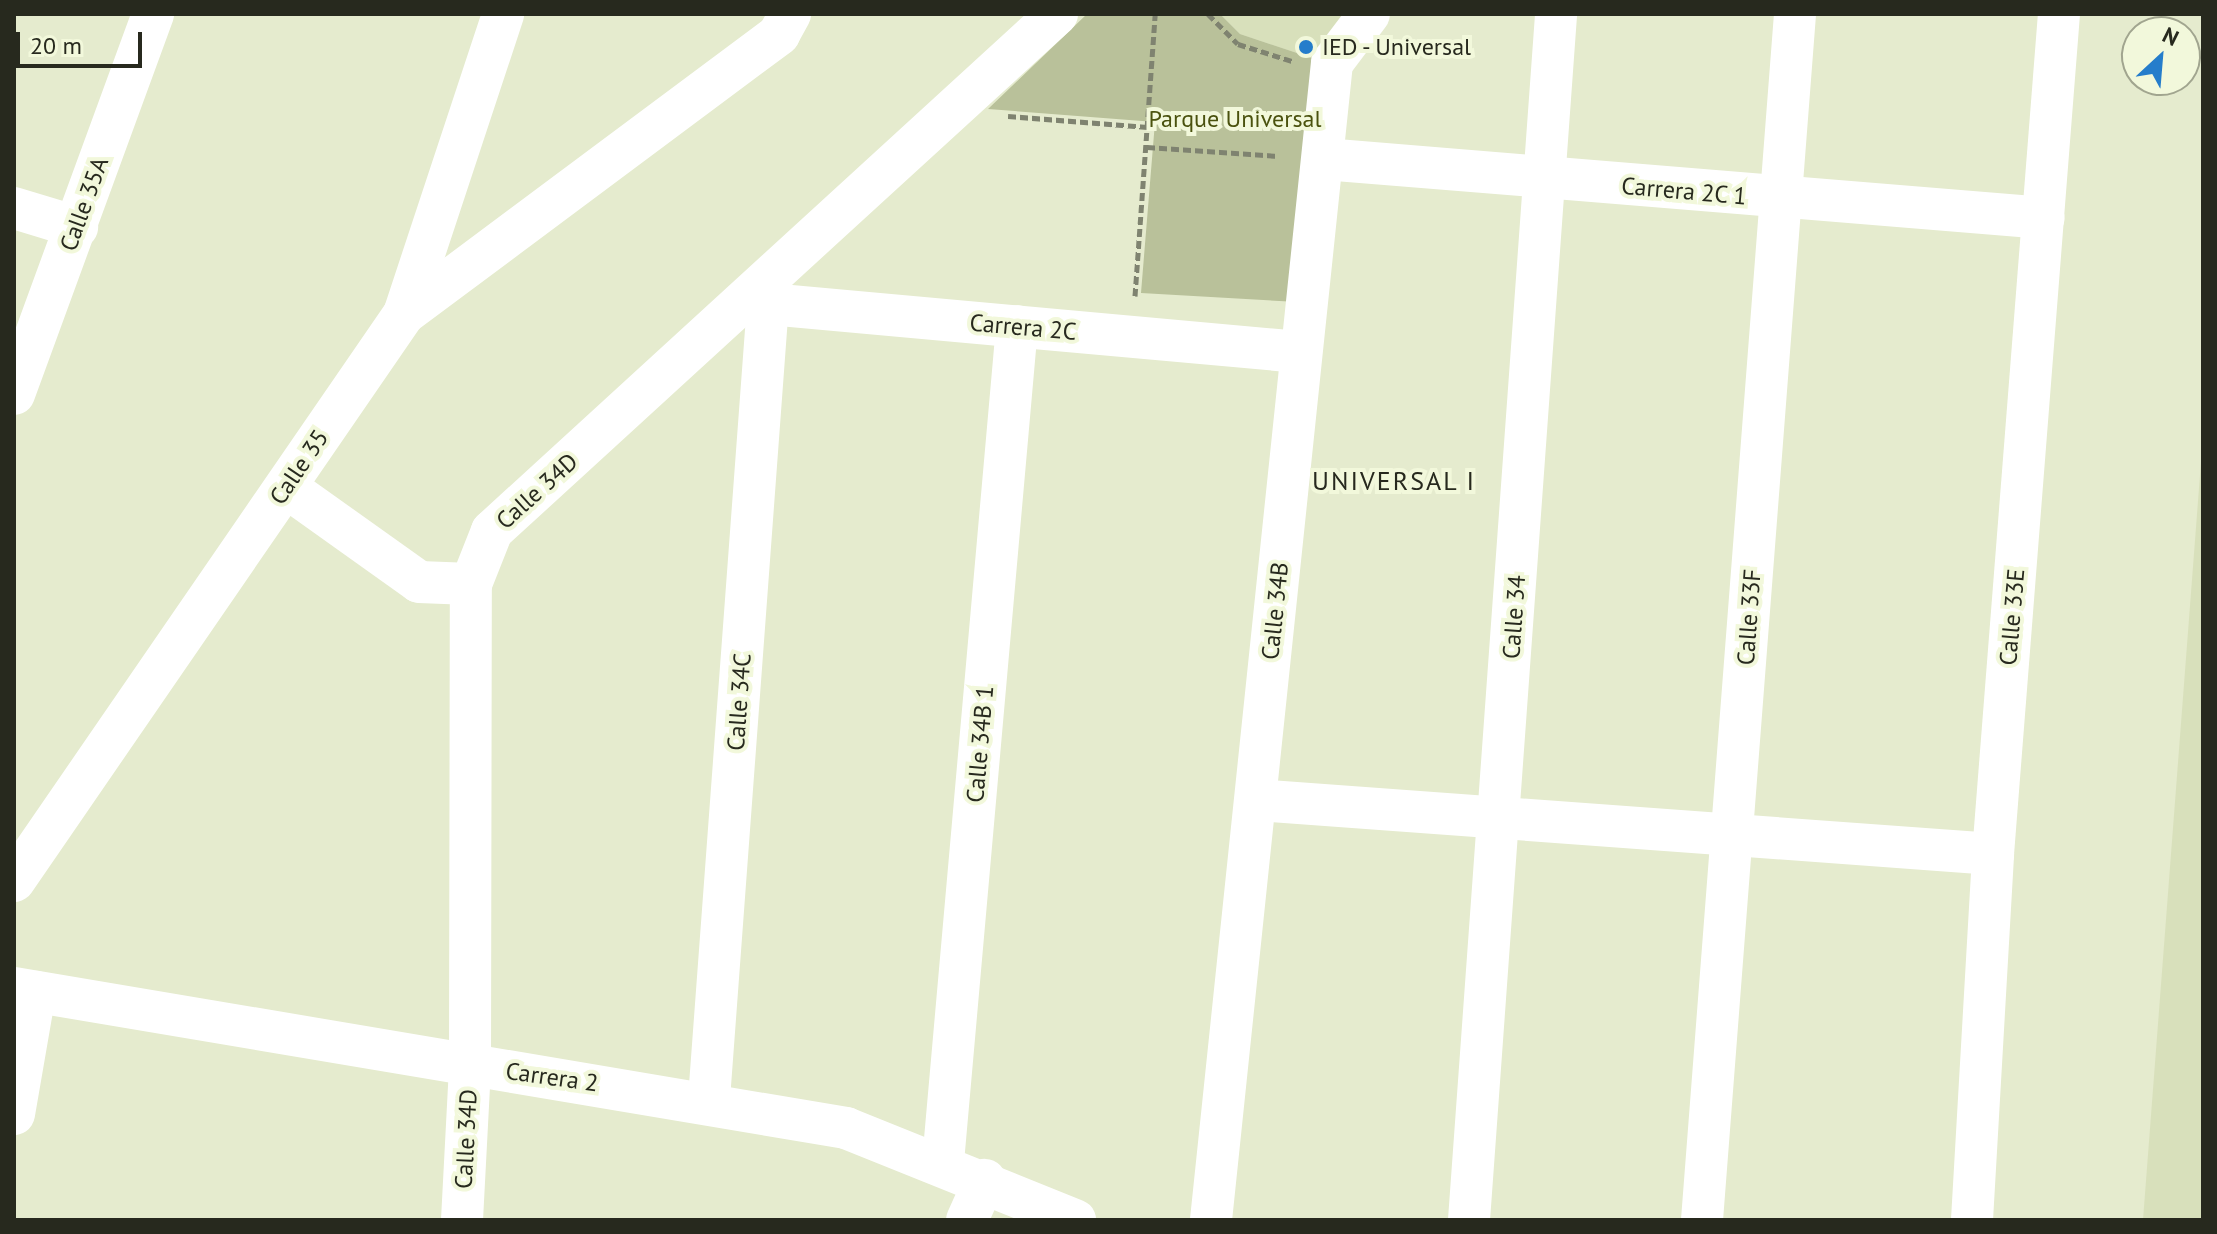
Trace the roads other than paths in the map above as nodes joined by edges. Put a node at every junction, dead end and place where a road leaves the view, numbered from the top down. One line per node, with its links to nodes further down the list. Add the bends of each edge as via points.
1 (153, 14): 14 (street, Calle 35A)
2 (503, 14): 16 (street, Calle 35)
3 (790, 14): 16 (street, via 779,34)
4 (1057, 14): 15 (street, Calle 34D)
5 (1369, 14): 9 (street, Calle 34B, via 1331,74)
6 (1556, 14): 10 (street, Calle 34)
7 (1795, 14): 11 (street, Calle 33F)
8 (2059, 14): 13 (street, Calle 33E)
9 (1324, 159): 10 (street, Carrera 2C 1); 18 (street, Calle 34B)
10 (1541, 178): 11 (street, Carrera 2C 1); 23 (street, Calle 34)
11 (1781, 200): 13 (street, Carrera 2C 1); 24 (street, Calle 33F)
12 (14, 208): 14 (street)
13 (2044, 218): 25 (street, Calle 33E)
14 (77, 227): 19 (street, Calle 35A)
15 (757, 303): 17 (street, Carrera 2C); 21 (street, Calle 34D, via 492,531); 29 (street, Calle 34C)
16 (404, 314): 20 (street, Calle 35)
17 (1017, 326): 18 (street, Carrera 2C); 31 (street, Calle 34B 1)
18 (1300, 352): 22 (street, Calle 34B)
19 (14, 394)
20 (286, 487): 21 (street, via 419,582); 26 (street, Calle 35)
21 (471, 584): 28 (street, Calle 34D)
22 (1256, 800): 23 (street); 36 (street, Calle 34B)
23 (1502, 815): 24 (street); 37 (street, Calle 34)
24 (1732, 838): 25 (street); 38 (street, Calle 33F)
25 (1993, 854): 39 (street, Calle 33E)
26 (14, 881)
27 (24, 990): 28 (street, Carrera 2); 30 (street)
28 (470, 1066): 29 (street, Carrera 2); 33 (street, Calle 34D)
29 (709, 1099): 31 (street, Carrera 2, via 846,1128)
30 (14, 1114)
31 (943, 1162): 32 (street, Carrera 2)
32 (985, 1180): 34 (street); 35 (street, Carrera 2)
33 (462, 1220)
34 (967, 1220)
35 (1075, 1220)
36 (1211, 1220)
37 (1469, 1220)
38 (1702, 1220)
39 (1972, 1220)

